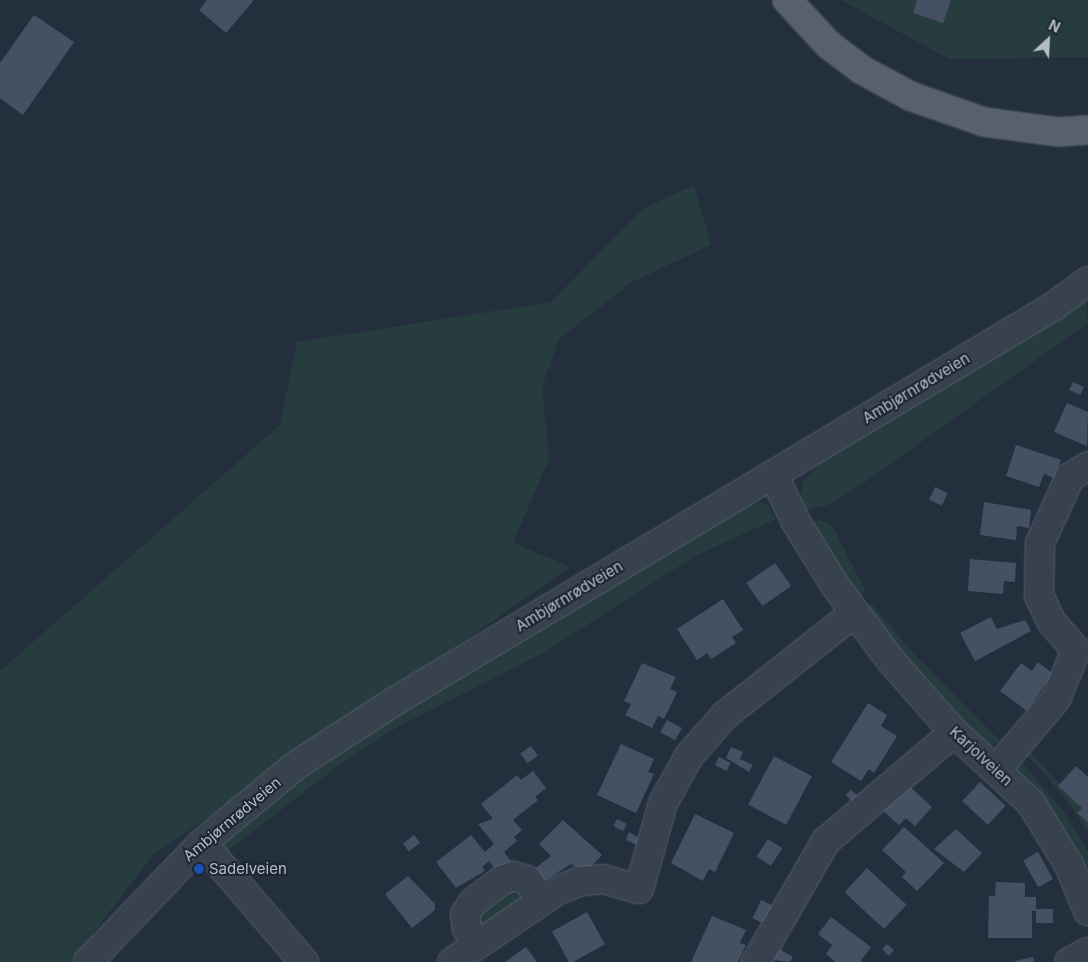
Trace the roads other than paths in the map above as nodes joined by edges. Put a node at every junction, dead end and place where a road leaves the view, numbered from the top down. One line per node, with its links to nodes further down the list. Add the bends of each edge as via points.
1 (787, 0): 2 (main road, via 829,45 862,70 928,104 1018,128)
2 (1088, 130)
3 (1088, 281): 5 (street, Ambjørnrødveien, via 1054,306)
4 (1088, 466): 8 (street, via 1070,477 1040,543 1039,595 1051,621 1076,650 1056,699)
5 (773, 474): 6 (street, Karjolveien, via 796,522); 9 (street, Ambjørnrødveien, via 395,701 295,766)
6 (854, 613): 7 (street, Karjolveien, via 904,677); 10 (street, via 725,715 689,756 663,803 639,889 591,879 558,890)
7 (954, 732): 8 (street, Karjolveien); 17 (street, via 826,841)
8 (997, 769): 11 (street, Karjolveien, via 1031,803 1069,865)
9 (202, 843): 14 (street, Ambjørnrødveien, via 111,934); 15 (street)
10 (542, 900): 12 (street); 12 (street, via 527,880 512,876 502,880 473,902 465,914 466,929)
11 (1088, 911)
12 (477, 945): 16 (street)
13 (1088, 952): 18 (street)
14 (88, 962)
15 (304, 962)
16 (452, 962)
17 (756, 962)
18 (1069, 962)

